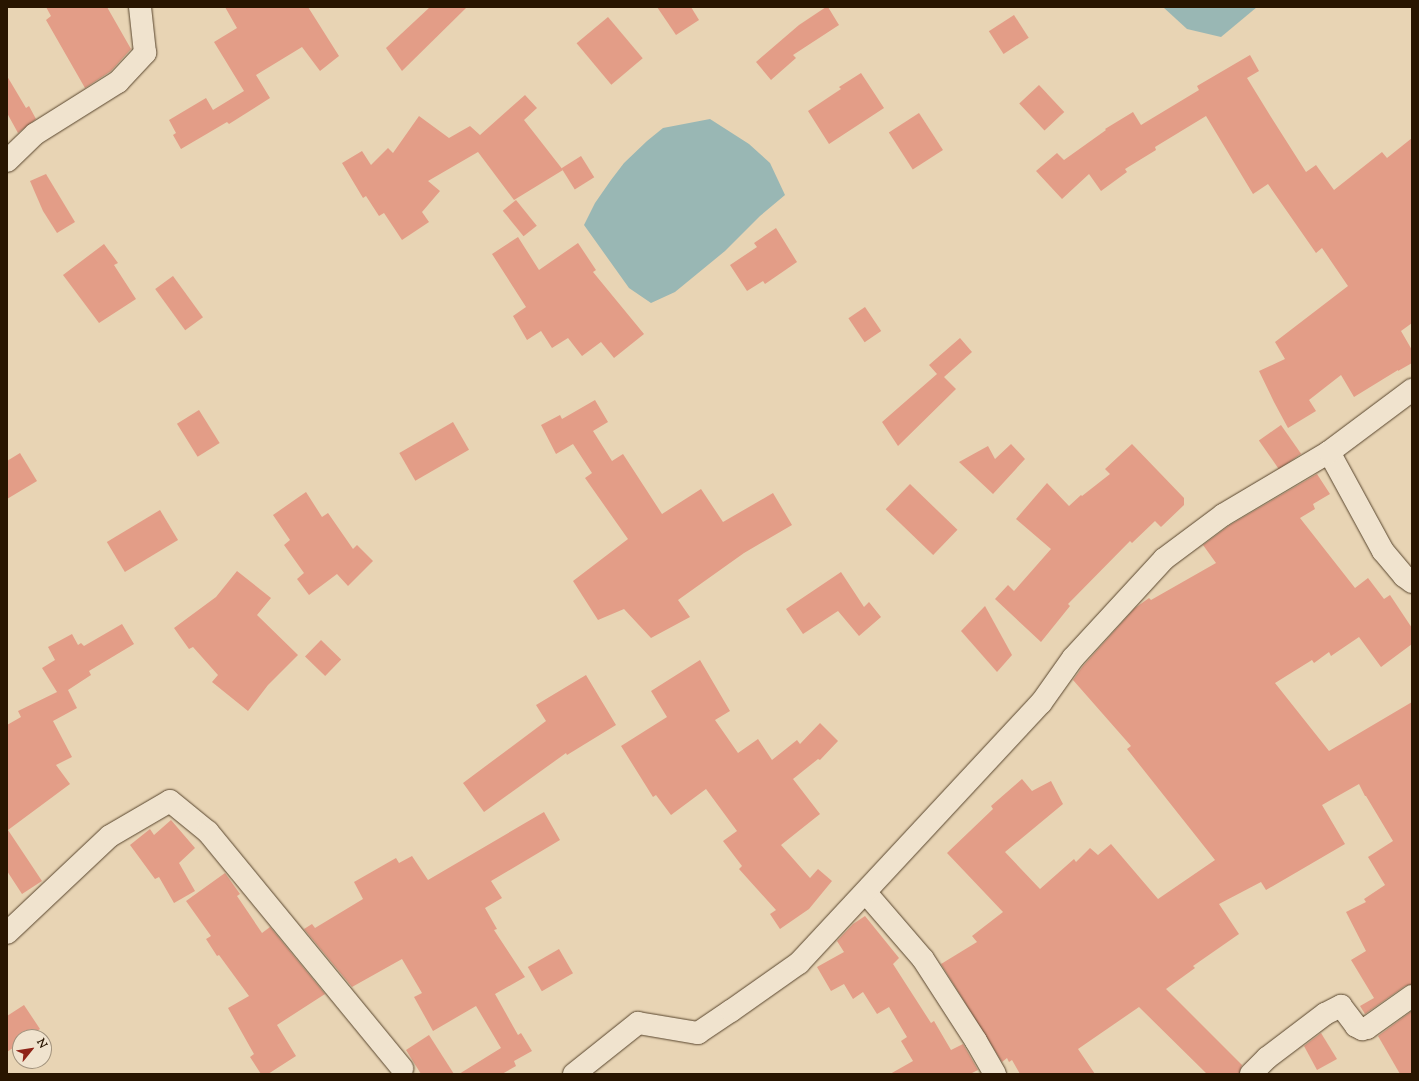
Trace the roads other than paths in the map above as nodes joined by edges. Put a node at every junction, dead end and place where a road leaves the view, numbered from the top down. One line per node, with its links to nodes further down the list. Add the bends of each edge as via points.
1 (140, 7): 2 (street, via 144,53 118,82 35,134)
2 (7, 161)
3 (1412, 390): 4 (street)
4 (1329, 452): 5 (street, via 1383,551); 6 (street, via 1223,514 1164,560 1073,658 1041,703 875,879)
5 (1412, 582)
6 (866, 893): 10 (street, via 799,963 698,1033 638,1023); 11 (street, via 923,959)
7 (7, 933): 9 (street, via 110,836 170,801 208,832)
8 (1412, 996): 12 (street, via 1362,1029 1356,1026 1341,1006 1325,1014 1267,1058)
9 (402, 1068)
10 (574, 1074)
11 (995, 1074)
12 (1251, 1074)

